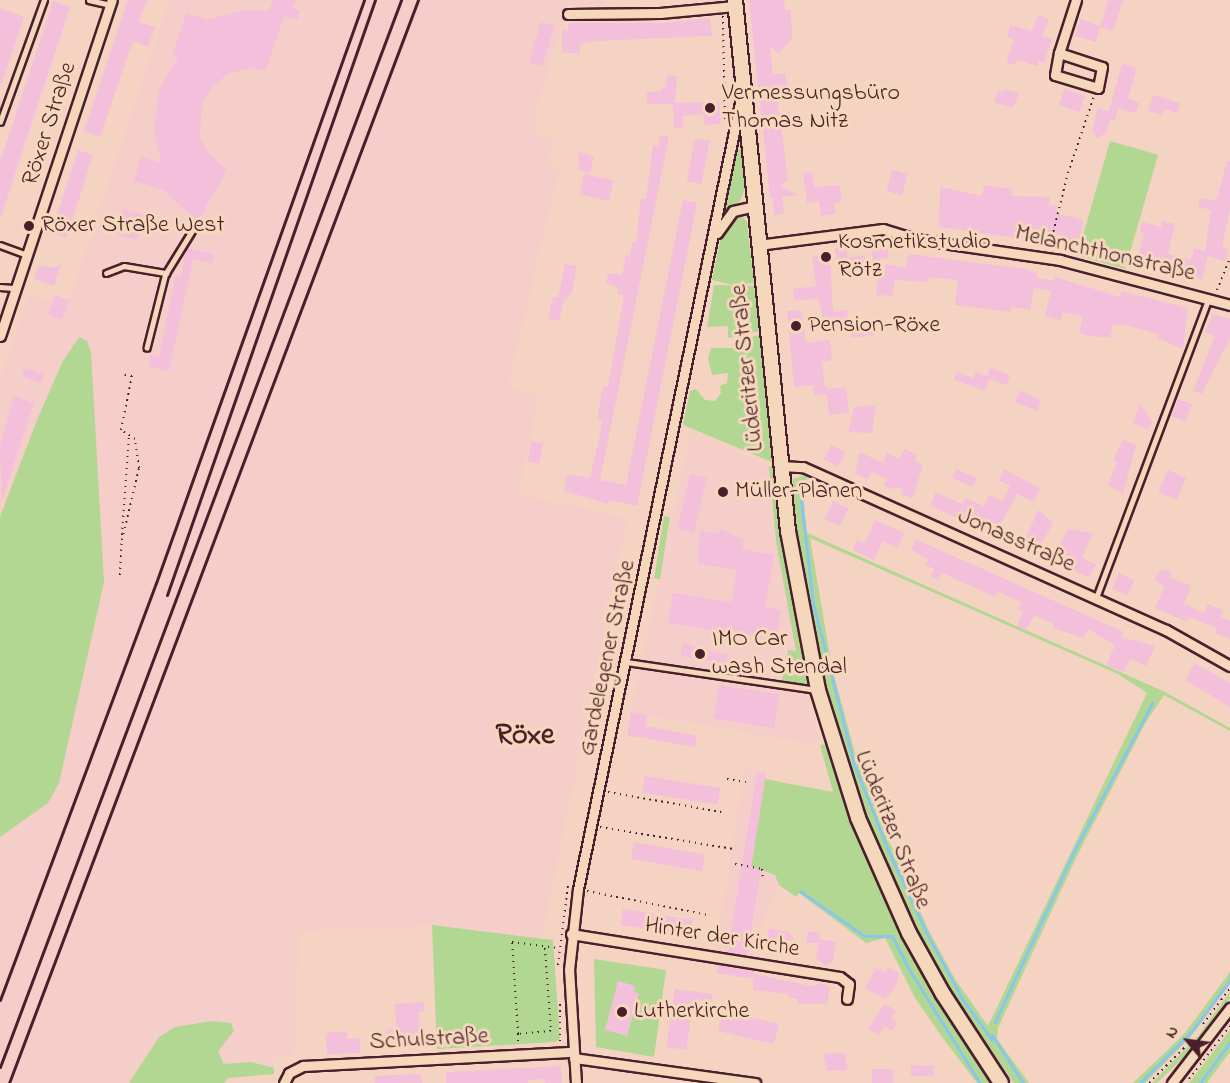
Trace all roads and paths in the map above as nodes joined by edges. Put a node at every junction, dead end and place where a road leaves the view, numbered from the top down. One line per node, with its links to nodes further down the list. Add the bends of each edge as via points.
1 (44, 0): 10 (lane, Röxer Straße)
2 (89, 0): 4 (lane, Röxer Straße)
3 (1076, 0): 7 (street)
4 (111, 2): 17 (street, Röxer Straße)
5 (731, 4): 6 (street, via 660,13); 8 (main road, Lüderitzer Straße); 11 (path)
6 (568, 14)
7 (1059, 52): 9 (street, via 1055,75); 9 (street, via 1102,67)
8 (743, 88): 12 (main road, Lüderitzer Straße); 14 (street, Gardelegener Straße)
9 (1096, 89): 19 (path, via 1068,173)
10 (0, 123)
11 (724, 128)
12 (754, 206): 14 (street, Gardelegener Straße, via 733,211); 15 (main road, Lüderitzer Straße)
13 (195, 226): 21 (lane)
14 (712, 243): 34 (street, Gardelegener Straße)
15 (758, 244): 19 (street, Melanchthonstraße, via 872,228 915,239); 30 (main road, Lüderitzer Straße)
16 (0, 245): 17 (lane)
17 (27, 255): 23 (street, Röxer Straße)
18 (1230, 256): 24 (path)
19 (1047, 257): 24 (street, Melanchthonstraße)
20 (106, 273): 21 (lane, via 124,266)
21 (166, 273): 27 (lane)
22 (0, 287): 23 (lane)
23 (16, 288): 26 (street, Röxer Straße)
24 (1212, 298): 25 (street, Melanchthonstraße); 33 (lane)
25 (1230, 305)
26 (0, 336)
27 (147, 348)
28 (122, 374): 29 (path, via 132,376 121,430)
29 (129, 434): 31 (path); 31 (path, via 139,449 139,468)
30 (781, 466): 33 (street, Jonasstraße, via 803,466); 36 (main road, Lüderitzer Straße, via 793,569)
31 (122, 540): 32 (path)
32 (120, 575)
33 (1096, 598): 35 (street, Jonasstraße)
34 (627, 663): 36 (lane, via 807,692); 39 (street, Gardelegener Straße)
35 (1230, 666)
36 (818, 690): 67 (main road, Lüderitzer Straße, via 858,818 905,923 943,994)
37 (727, 779): 38 (path)
38 (746, 782)
39 (600, 790): 40 (path); 41 (street, Gardelegener Straße)
40 (721, 812)
41 (592, 826): 42 (path); 46 (street, Gardelegener Straße)
42 (735, 849)
43 (735, 864): 44 (path, via 762,869)
44 (763, 878)
45 (569, 879): 50 (path)
46 (578, 889): 47 (path); 48 (street, Gardelegener Straße)
47 (708, 915)
48 (571, 934): 51 (street, Gardelegener Straße); 55 (street, Hinter der Kirche, via 840,977 849,984)
49 (545, 948): 49 (path, via 512,942 518,1034 550,1031); 50 (path)
50 (558, 948): 51 (path); 52 (path)
51 (570, 949): 63 (street, Gardelegener Straße)
52 (559, 972)
53 (1230, 988): 58 (path)
54 (560, 995): 60 (path, via 561,1042)
55 (847, 999)
56 (1230, 1008): 69 (street)
57 (1230, 1026): 70 (path)
58 (1199, 1030)
59 (1193, 1038): 68 (path)
60 (554, 1046)
61 (527, 1047): 62 (path)
62 (508, 1048)
63 (574, 1055): 64 (street, Schulstraße, via 303,1066 288,1073); 65 (street, Gardelegener Straße); 66 (street, Schulstraße)
64 (284, 1083)
65 (576, 1083)
66 (755, 1083)
67 (1001, 1083)
68 (1149, 1083)
69 (1172, 1083)
70 (1185, 1083)

